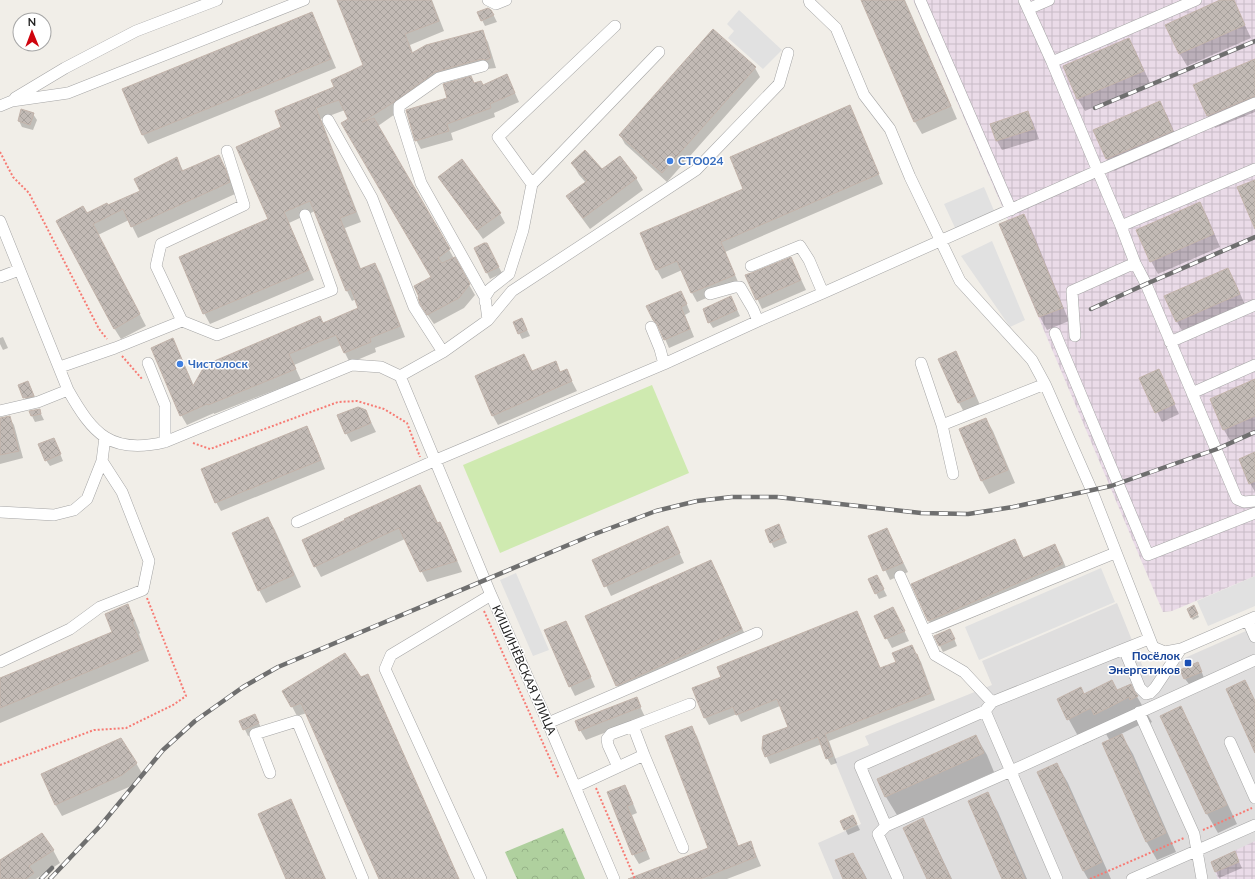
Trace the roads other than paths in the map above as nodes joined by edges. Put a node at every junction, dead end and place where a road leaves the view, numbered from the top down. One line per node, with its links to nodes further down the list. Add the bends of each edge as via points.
1 (217, 0): 15 (street, via 136,31 65,68)
2 (304, 0): 15 (street, via 68,93)
3 (488, 0): 4 (street, via 496,4)
4 (506, 0)
5 (808, 0): 27 (street, via 836,28 864,95 890,129)
6 (920, 0): 23 (street)
7 (1049, 0): 9 (street)
8 (1196, 0): 13 (street)
9 (1026, 4): 13 (street)
10 (615, 26): 22 (street, via 498,137)
11 (659, 52): 22 (street)
12 (788, 53): 36 (street, via 779,84 696,170 512,291)
13 (1052, 62): 21 (street)
14 (483, 66): 34 (street, via 439,78 399,106 399,113 420,182)
15 (12, 101): 17 (street)
16 (1255, 102): 21 (street)
17 (0, 106)
18 (328, 120): 43 (street, via 372,198 414,307)
19 (227, 150): 37 (street, via 244,205 161,244 156,266)
20 (1255, 170): 26 (street)
21 (1097, 171): 23 (street); 26 (street)
22 (532, 184): 34 (street, via 523,230 509,274 490,289)
23 (1010, 210): 27 (street)
24 (305, 215): 37 (street, via 332,290 217,335)
25 (0, 221): 30 (street)
26 (1121, 226): 28 (street)
27 (940, 241): 32 (street); 50 (street, via 960,280 1032,360)
28 (1135, 263): 41 (street, via 1072,292); 42 (street)
29 (751, 266): 32 (street, via 800,246 810,260)
30 (19, 270): 31 (street); 48 (street)
31 (0, 277)
32 (823, 293): 38 (street)
33 (710, 294): 38 (street, via 740,288)
34 (485, 297): 36 (street)
35 (1255, 305): 42 (street)
36 (488, 320): 43 (street)
37 (182, 321): 48 (street)
38 (758, 321): 46 (street)
39 (651, 327): 46 (street)
40 (1055, 333): 62 (street, via 1148,555)
41 (1075, 336)
42 (1170, 342): 52 (street)
43 (443, 352): 49 (street)
44 (921, 363): 54 (street)
45 (148, 364): 56 (street, via 164,405)
46 (664, 364): 57 (street)
47 (1255, 365): 52 (street)
48 (60, 367): 51 (street)
49 (400, 376): 56 (street, via 381,366 352,366); 57 (street, КИШИНЁВСКАЯ УЛИЦА)
50 (1045, 384): 54 (street); 64 (street, via 1092,491)
51 (68, 390): 53 (street, via 38,402); 55 (street, via 90,424)
52 (1192, 393): 60 (street, via 1238,499 1244,502)
53 (0, 412)
54 (942, 425): 59 (street)
55 (106, 437): 56 (street, via 128,446); 58 (street)
56 (165, 442)
57 (436, 460): 63 (street); 66 (street, КИШИНЁВСКАЯ УЛИЦА)
58 (102, 461): 61 (street, via 87,499 74,510 54,515); 75 (street, via 122,492 149,561 144,590 100,607 70,630)
59 (954, 474)
60 (1255, 501)
61 (0, 512)
62 (1255, 513)
63 (297, 522)
64 (1115, 553): 68 (street); 71 (street)
65 (900, 576): 68 (street)
66 (491, 595): 80 (street, КИШИНЁВСКАЯ УЛИЦА); 94 (street, via 390,655 385,669)
67 (1251, 619): 70 (street); 73 (street)
68 (924, 631): 76 (street, via 936,655 964,672)
69 (757, 633): 80 (street)
70 (1255, 637)
71 (1149, 639): 72 (street); 73 (street, via 1153,647 1165,652)
72 (1124, 649): 73 (street, via 1140,688 1146,694 1154,688); 76 (street)
73 (1181, 649)
74 (1255, 660): 79 (street)
75 (0, 662)
76 (992, 702): 78 (street)
77 (690, 704): 81 (street)
78 (985, 711): 85 (street); 90 (street, via 860,766)
79 (1139, 712): 85 (street); 92 (street, via 1194,834)
80 (548, 724): 87 (street, КИШИНЁВСКАЯ УЛИЦА)
81 (633, 726): 83 (street); 84 (street, via 611,734 607,739)
82 (1230, 742): 88 (street)
83 (644, 755): 84 (street); 91 (street)
84 (618, 767): 87 (street)
85 (1011, 771): 90 (street); 97 (street)
86 (270, 773): 93 (street, via 255,734 297,721)
87 (575, 787): 95 (street, КИШИНЁВСКАЯ УЛИЦА)
88 (1255, 798)
89 (1255, 825): 92 (street)
90 (886, 826): 96 (street, via 878,834)
91 (683, 848)
92 (1198, 850): 98 (street); 99 (street)
93 (363, 879)
94 (481, 879)
95 (614, 879)
96 (898, 879)
97 (1057, 879)
98 (1132, 879)
99 (1202, 879)

